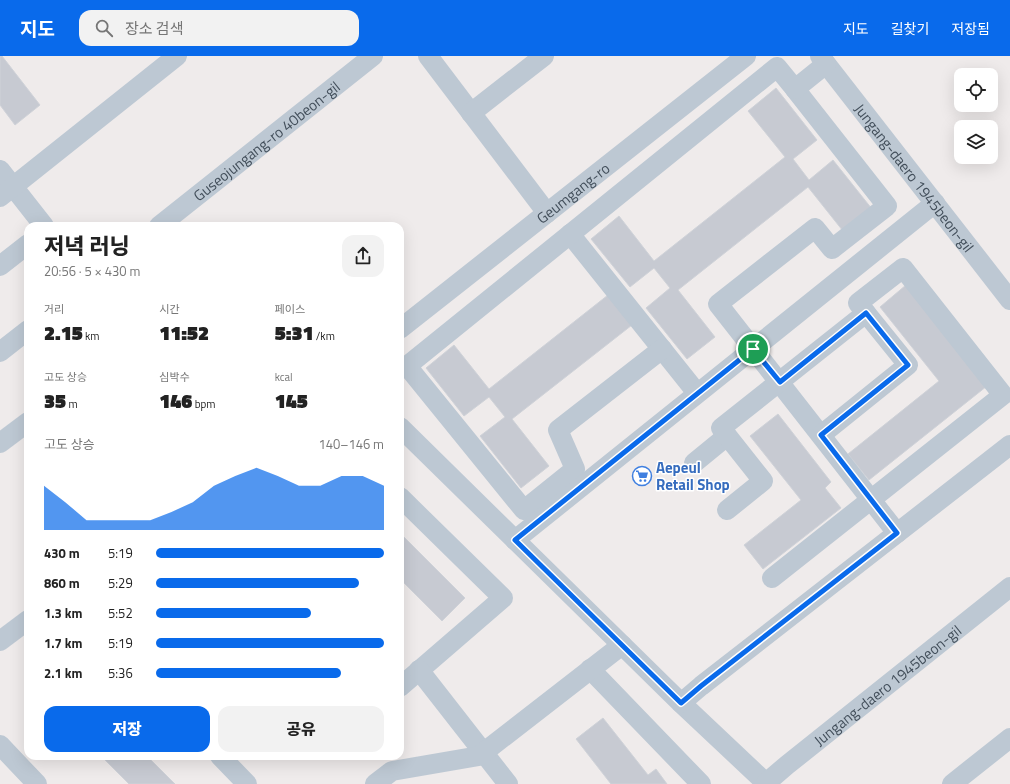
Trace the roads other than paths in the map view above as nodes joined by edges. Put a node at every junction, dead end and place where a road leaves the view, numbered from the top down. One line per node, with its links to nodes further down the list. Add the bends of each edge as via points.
1 (177, 56): 10 (street)
2 (373, 56): 14 (street, Guseojungang-ro 40beon-gil)
3 (428, 56): 8 (street)
4 (544, 56): 8 (street)
5 (746, 56): 12 (street, Geumgang-ro)
6 (823, 60): 7 (street); 11 (street, Jungang-daero 1945beon-gil)
7 (795, 89): 15 (street, via 777,67); 23 (street, via 887,206 832,249 815,228 718,304)
8 (471, 113): 12 (street)
9 (0, 170): 10 (street)
10 (7, 192): 13 (street)
11 (935, 203): 18 (street, Jungang-daero 1945beon-gil); 23 (street)
12 (547, 213): 20 (street, Geumgang-ro)
13 (40, 222)
14 (164, 222)
15 (570, 234): 22 (street); 22 (street, via 407,366 524,510 575,469 558,430)
16 (24, 247): 17 (street)
17 (0, 266)
18 (1010, 300)
19 (866, 313): 25 (street); 29 (street, via 908,365); 34 (street, via 858,304 903,268 1003,395)
20 (404, 326)
21 (24, 333): 24 (street)
22 (662, 349): 26 (street)
23 (753, 349): 25 (street); 26 (street)
24 (0, 352)
25 (780, 382): 29 (street); 30 (street, via 721,428)
26 (698, 393): 38 (street)
27 (24, 425): 31 (street)
28 (404, 431): 38 (street)
29 (821, 435): 34 (street)
30 (727, 436): 33 (street); 36 (street, via 763,481)
31 (0, 443)
32 (1010, 445): 37 (street)
33 (694, 463)
34 (871, 499): 37 (street); 39 (street)
35 (404, 501): 45 (street, via 503,598)
36 (727, 510)
37 (897, 533): 47 (street)
38 (515, 540): 43 (street)
39 (772, 578)
40 (1010, 587): 58 (street, Jungang-daero 1945beon-gil, via 787,764)
41 (24, 623): 42 (street)
42 (0, 641)
43 (622, 645): 44 (street); 47 (street)
44 (590, 669): 50 (street); 57 (street)
45 (419, 670): 46 (street); 50 (street)
46 (404, 683)
47 (681, 703): 58 (street)
48 (1010, 738): 59 (street)
49 (0, 745): 53 (street)
50 (484, 752): 52 (street, via 479,756); 56 (street)
51 (224, 760): 54 (street)
52 (392, 764): 55 (street)
53 (37, 784)
54 (247, 784)
55 (375, 784)
56 (508, 784)
57 (701, 784)
58 (766, 784)
59 (952, 784)

